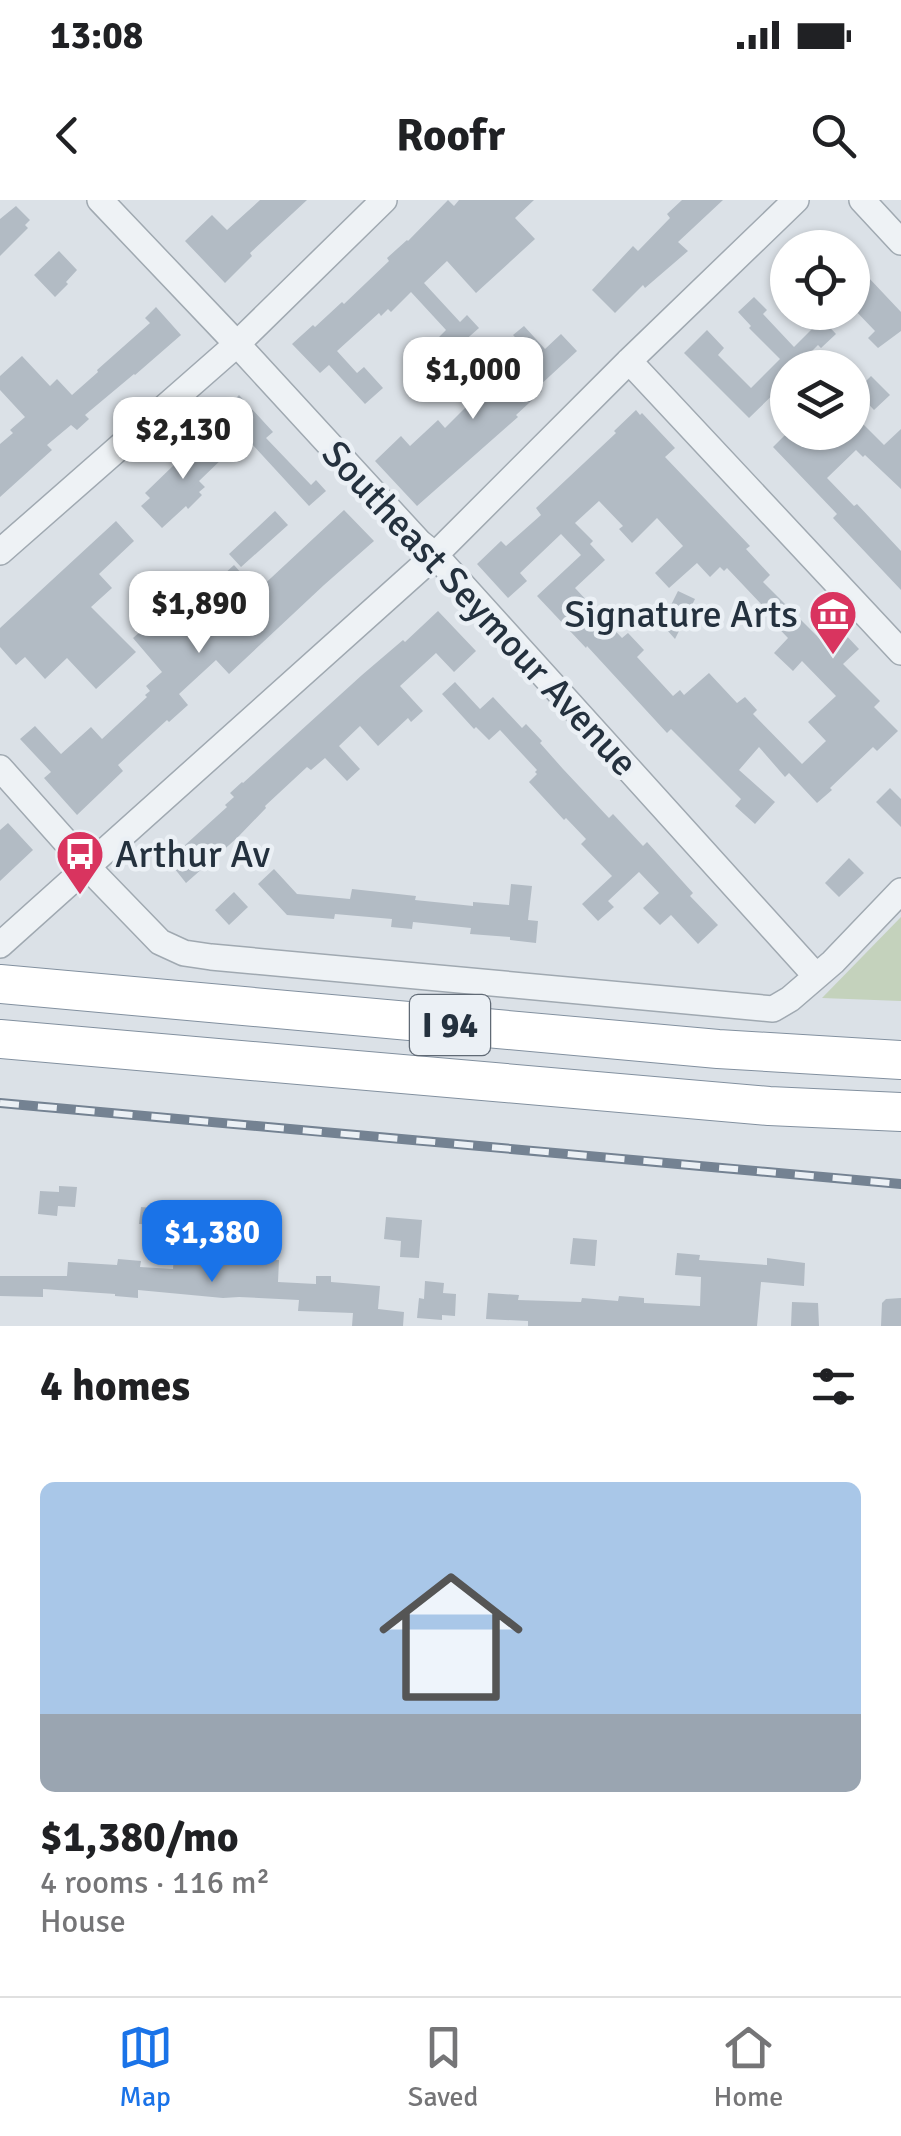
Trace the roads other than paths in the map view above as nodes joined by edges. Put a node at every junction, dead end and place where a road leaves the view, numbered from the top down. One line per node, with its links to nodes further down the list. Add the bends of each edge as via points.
1 (100, 200): 6 (street, Southeast Seymour Avenue)
2 (384, 200): 6 (street)
3 (796, 200): 7 (street)
4 (862, 200): 5 (street)
5 (901, 242)
6 (237, 344): 8 (street); 9 (street, Southeast Seymour Avenue)
7 (629, 361): 9 (street); 10 (street)
8 (0, 552)
9 (435, 555): 12 (street); 15 (street, Southeast Seymour Avenue)
10 (901, 652)
11 (0, 768): 12 (street)
12 (88, 867): 14 (street); 15 (street, via 160,942 184,953 773,1008)
13 (901, 892): 15 (street)
14 (0, 945)
15 (816, 976)
16 (0, 984): 18 (highway, I 94)
17 (0, 1038): 19 (highway, I 94)
18 (901, 1060)
19 (901, 1112)

